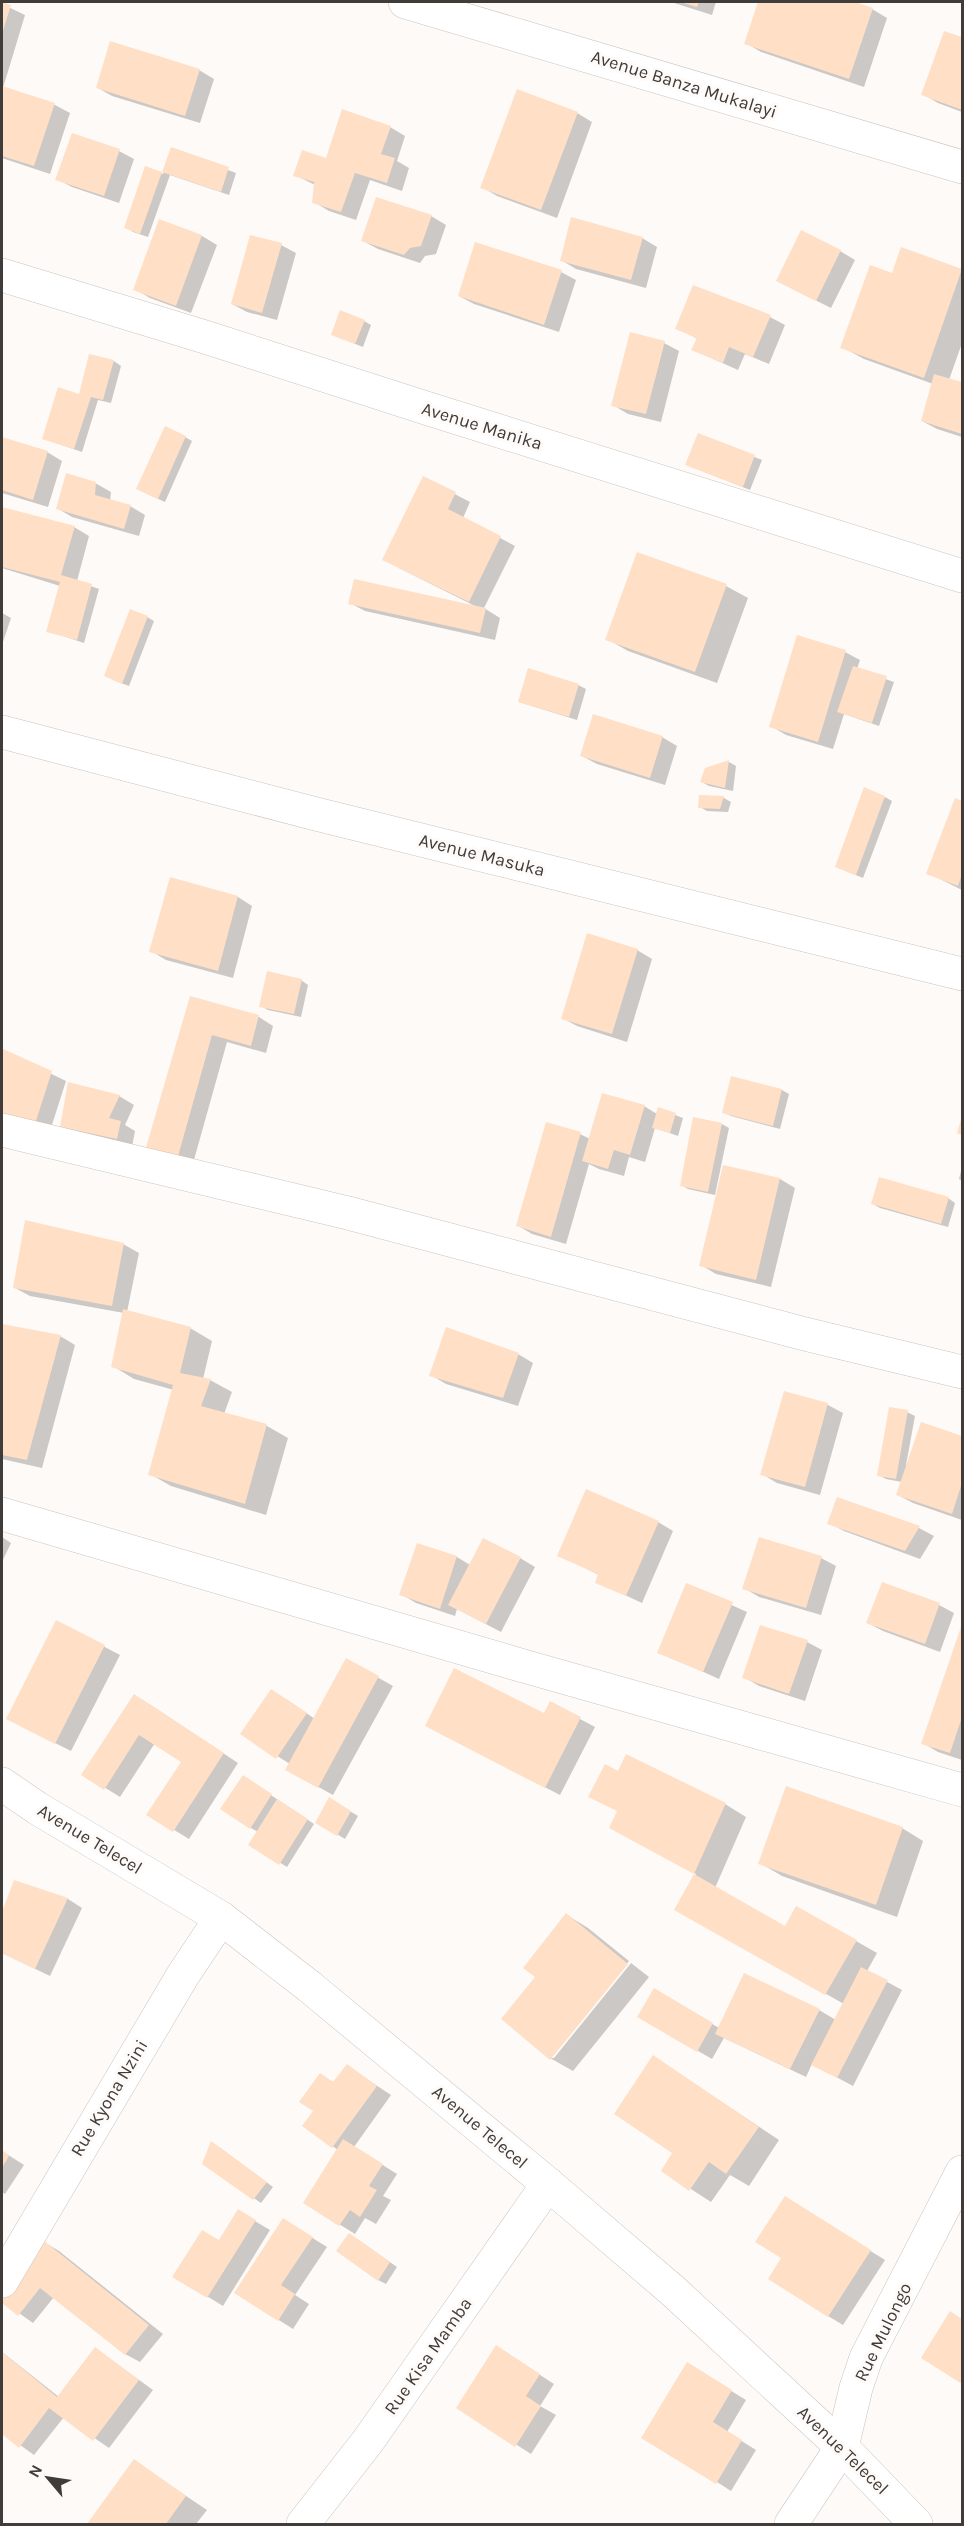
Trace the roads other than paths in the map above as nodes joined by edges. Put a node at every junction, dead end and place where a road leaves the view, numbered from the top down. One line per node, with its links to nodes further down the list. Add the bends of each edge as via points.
1 (405, 2): 2 (street, Avenue Banza Mukalayi)
2 (963, 167)
3 (2, 275): 4 (street, Avenue Manika)
4 (963, 576)
5 (2, 732): 6 (street, Avenue Masuka)
6 (963, 974)
7 (2, 1130): 8 (street, via 348,1213)
8 (963, 1372)
9 (2, 1514): 11 (street)
10 (2, 1784): 12 (street, Avenue Telecel)
11 (963, 1790)
12 (221, 1918): 14 (street, Avenue Telecel); 15 (street, Rue Kyona Nzini, via 183,1975)
13 (963, 2172): 16 (street, Rue Mulongo, via 866,2358)
14 (548, 2184): 16 (street, Avenue Telecel, via 672,2290); 17 (street, Rue Kisa Mamba, via 368,2441)
15 (2, 2281)
16 (843, 2447): 18 (street, Rue Mulongo); 19 (street, Avenue Telecel)
17 (303, 2524)
18 (791, 2524)
19 (916, 2524)

